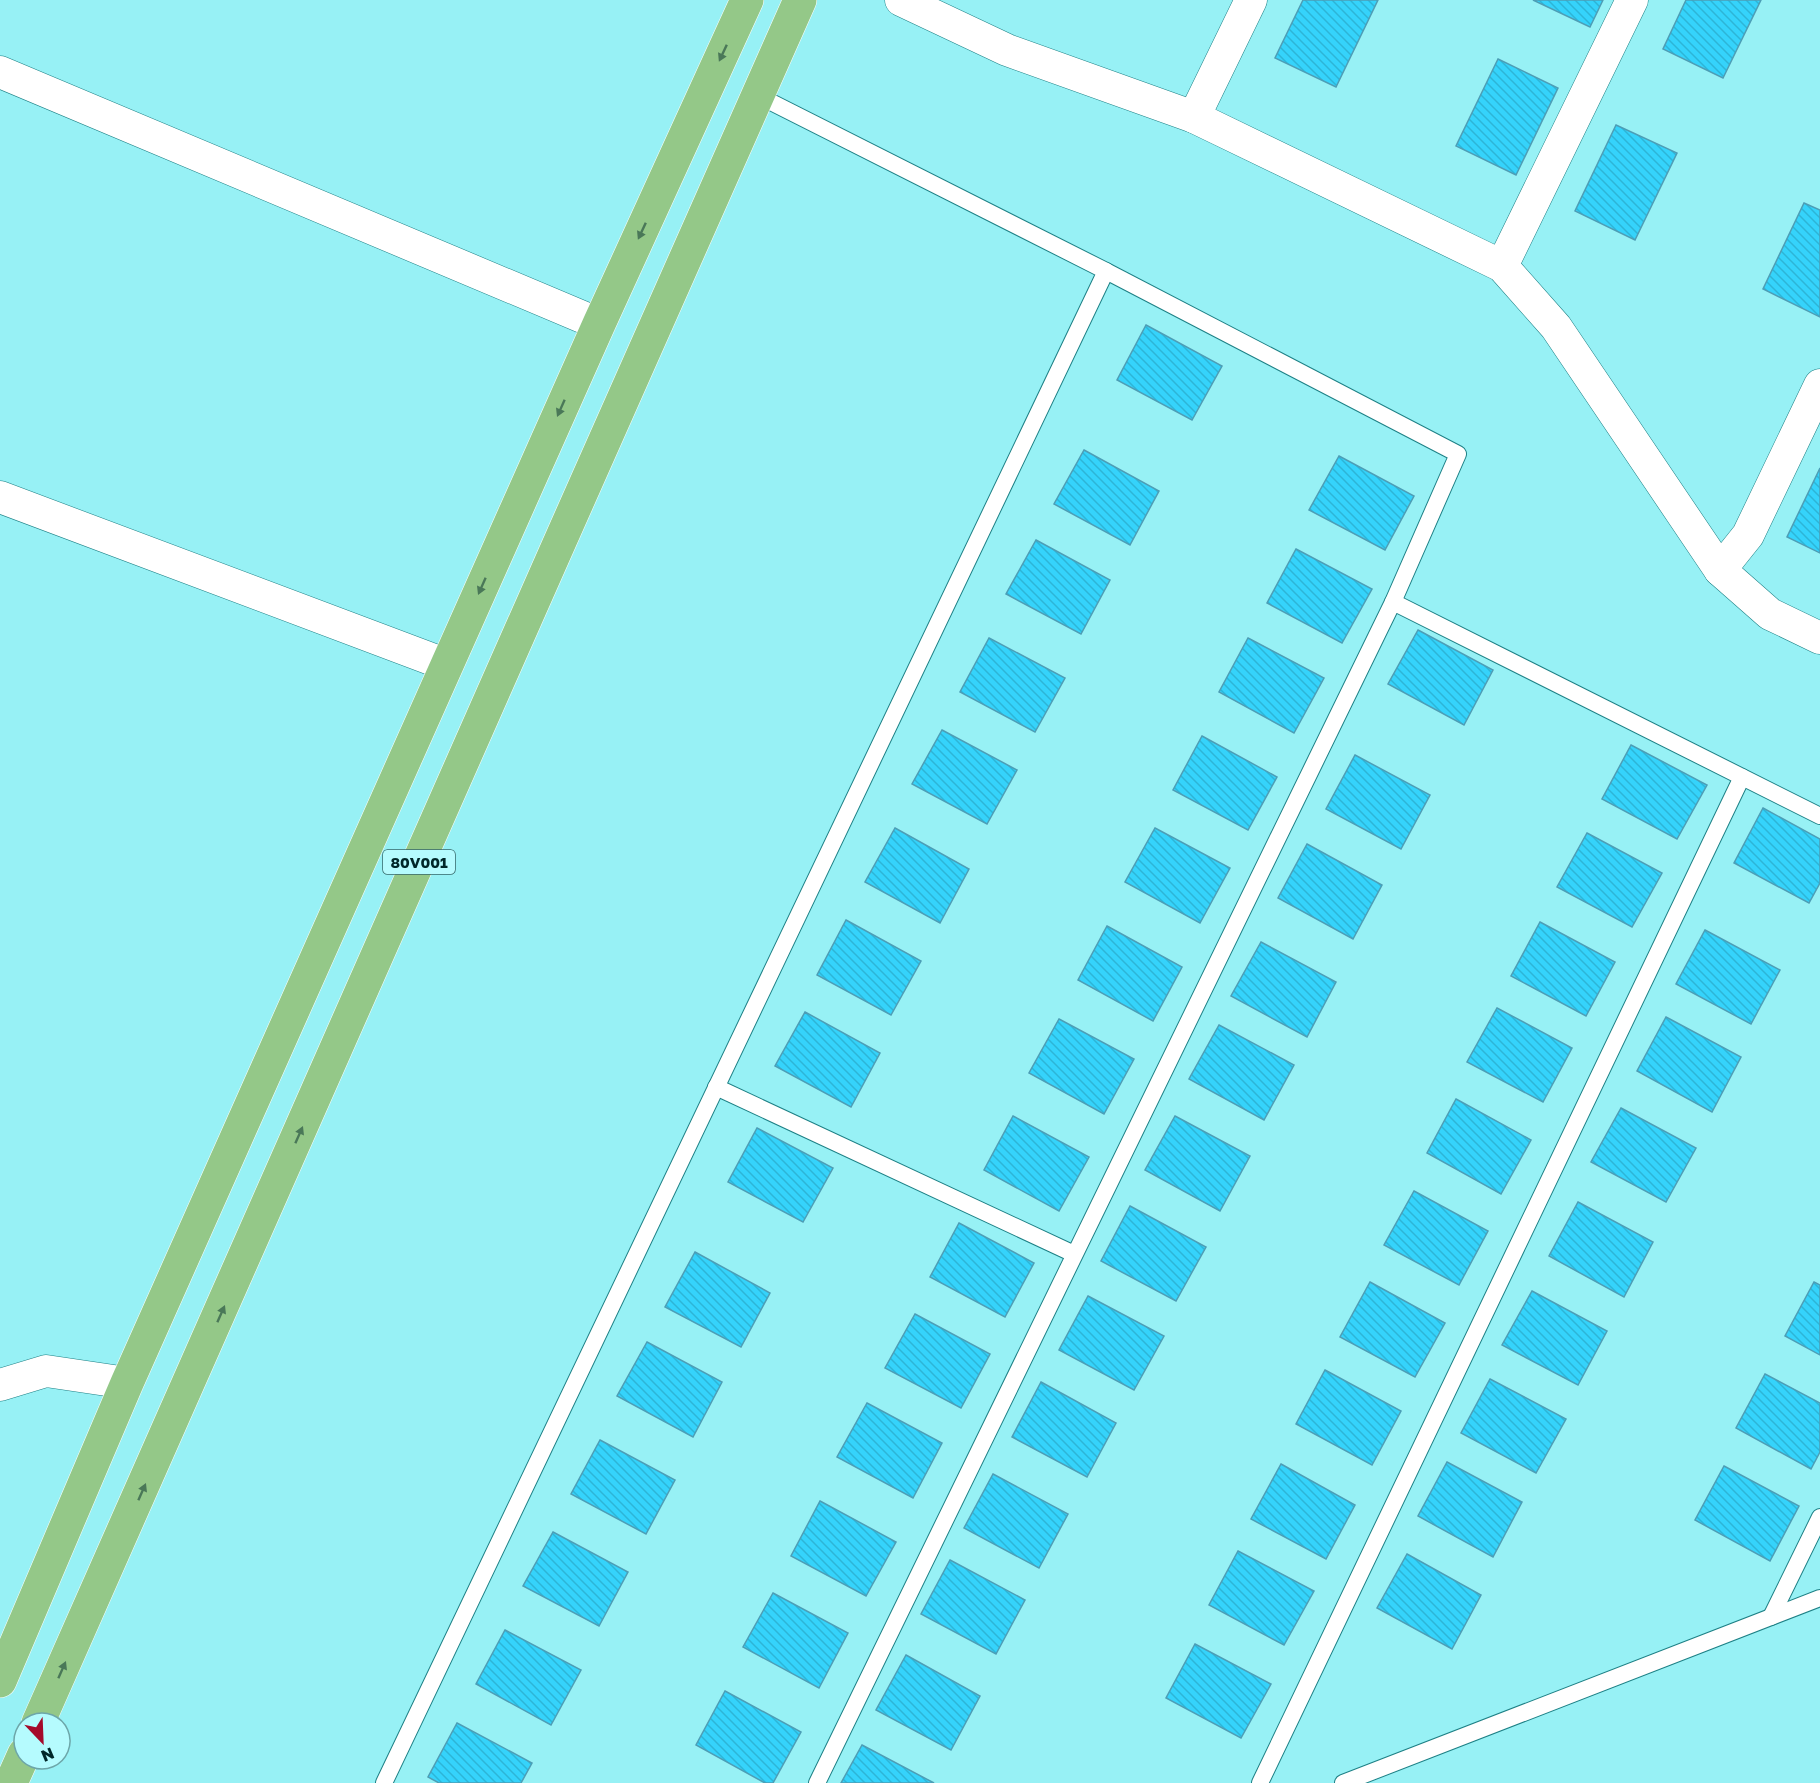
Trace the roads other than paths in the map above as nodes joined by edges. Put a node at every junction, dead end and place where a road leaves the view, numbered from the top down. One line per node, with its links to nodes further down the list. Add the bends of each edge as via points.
1 (747, 0): 11 (highway, 80V001, one-way to 11)
2 (800, 0): 7 (highway, 80V001)
3 (901, 0): 8 (street, via 1008,50)
4 (1251, 0): 8 (street)
5 (1632, 0): 9 (street)
6 (0, 72): 11 (street)
7 (757, 95): 10 (lane); 28 (highway, 80V001, one-way to 7)
8 (1194, 117): 9 (street)
9 (1502, 266): 14 (street, via 1556,327)
10 (1106, 271): 15 (lane, via 1458,454); 20 (lane)
11 (599, 324): 17 (highway, 80V001, one-way to 17)
12 (1820, 385): 14 (street, via 1748,536)
13 (0, 497): 17 (street)
14 (1720, 570): 16 (street, via 1770,614)
15 (1393, 602): 18 (lane); 21 (lane)
16 (1820, 638)
17 (447, 665): 22 (highway, 80V001)
18 (1742, 777): 19 (lane); 31 (lane)
19 (1820, 816)
20 (716, 1087): 21 (lane); 29 (lane)
21 (1074, 1254): 30 (lane)
22 (128, 1383): 23 (street, via 46,1371); 27 (highway, 80V001)
23 (0, 1385)
24 (1820, 1517): 26 (lane)
25 (1820, 1598): 26 (lane)
26 (1771, 1617): 32 (lane)
27 (0, 1681)
28 (43, 1711)
29 (384, 1783)
30 (817, 1783)
31 (1260, 1783)
32 (1343, 1783)

